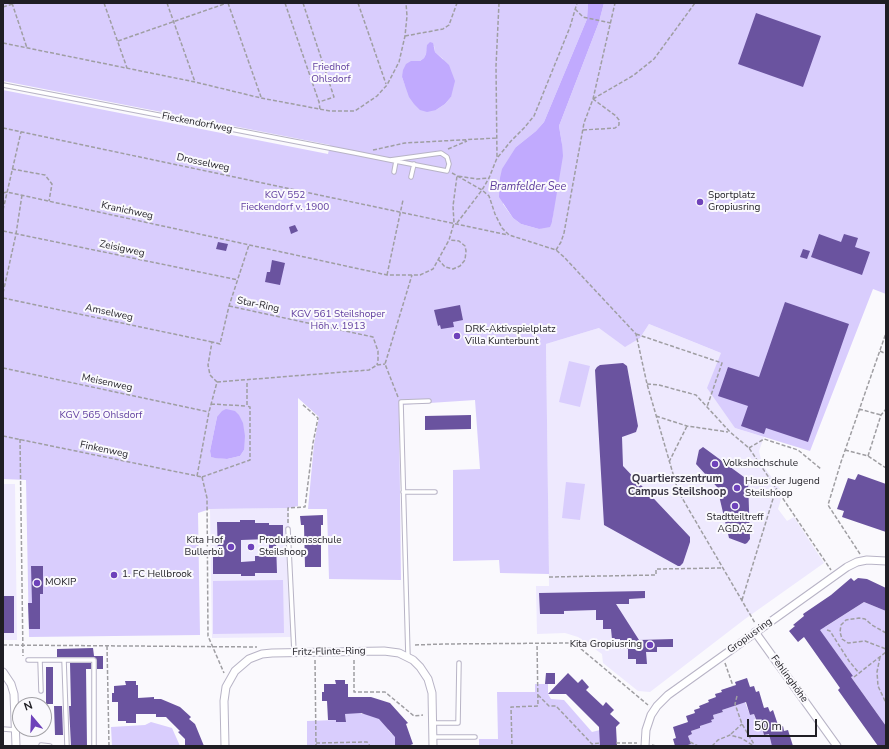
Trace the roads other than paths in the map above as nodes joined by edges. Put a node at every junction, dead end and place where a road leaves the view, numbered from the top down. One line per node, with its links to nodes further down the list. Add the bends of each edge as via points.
1 (3, 85): 2 (lane, Fieckendorfweg)
2 (390, 160): 3 (lane, Fieckendorfweg); 4 (lane, Fieckendorfweg, via 441,153 449,159 446,170)
3 (396, 161): 4 (lane, Fieckendorfweg); 5 (lane)
4 (414, 164): 6 (lane)
5 (394, 172)
6 (411, 177)
7 (429, 402): 8 (lane, via 401,402)
8 (403, 492): 9 (lane); 14 (lane)
9 (435, 492)
10 (288, 529): 13 (lane)
11 (886, 560): 12 (street, Gropiusring, via 872,559 852,564)
12 (757, 631): 26 (street, Gropiusring, via 660,702 649,720); 32 (street, Fehlinghöhe)
13 (294, 652): 14 (street, Fritz-Flinte-Ring, via 389,651); 30 (street, Fritz-Flinte-Ring, via 267,653 253,657 238,667 228,683 225,696)
14 (408, 657): 22 (street, Fritz-Flinte-Ring, via 420,667 428,679 432,693)
15 (28, 660): 16 (lane)
16 (40, 660): 17 (lane); 20 (lane)
17 (64, 660): 28 (lane); 29 (lane, via 94,660)
18 (459, 663): 22 (lane, via 458,724)
19 (3, 672): 21 (street, via 11,684)
20 (41, 691)
21 (14, 697)
22 (433, 723): 23 (street, Fritz-Flinte-Ring)
23 (433, 737): 24 (lane); 31 (street, Fritz-Flinte-Ring)
24 (476, 737)
25 (41, 745): 27 (lane)
26 (645, 745)
27 (50, 746)
28 (67, 746)
29 (94, 746)
30 (225, 746)
31 (433, 746)
32 (837, 746)

